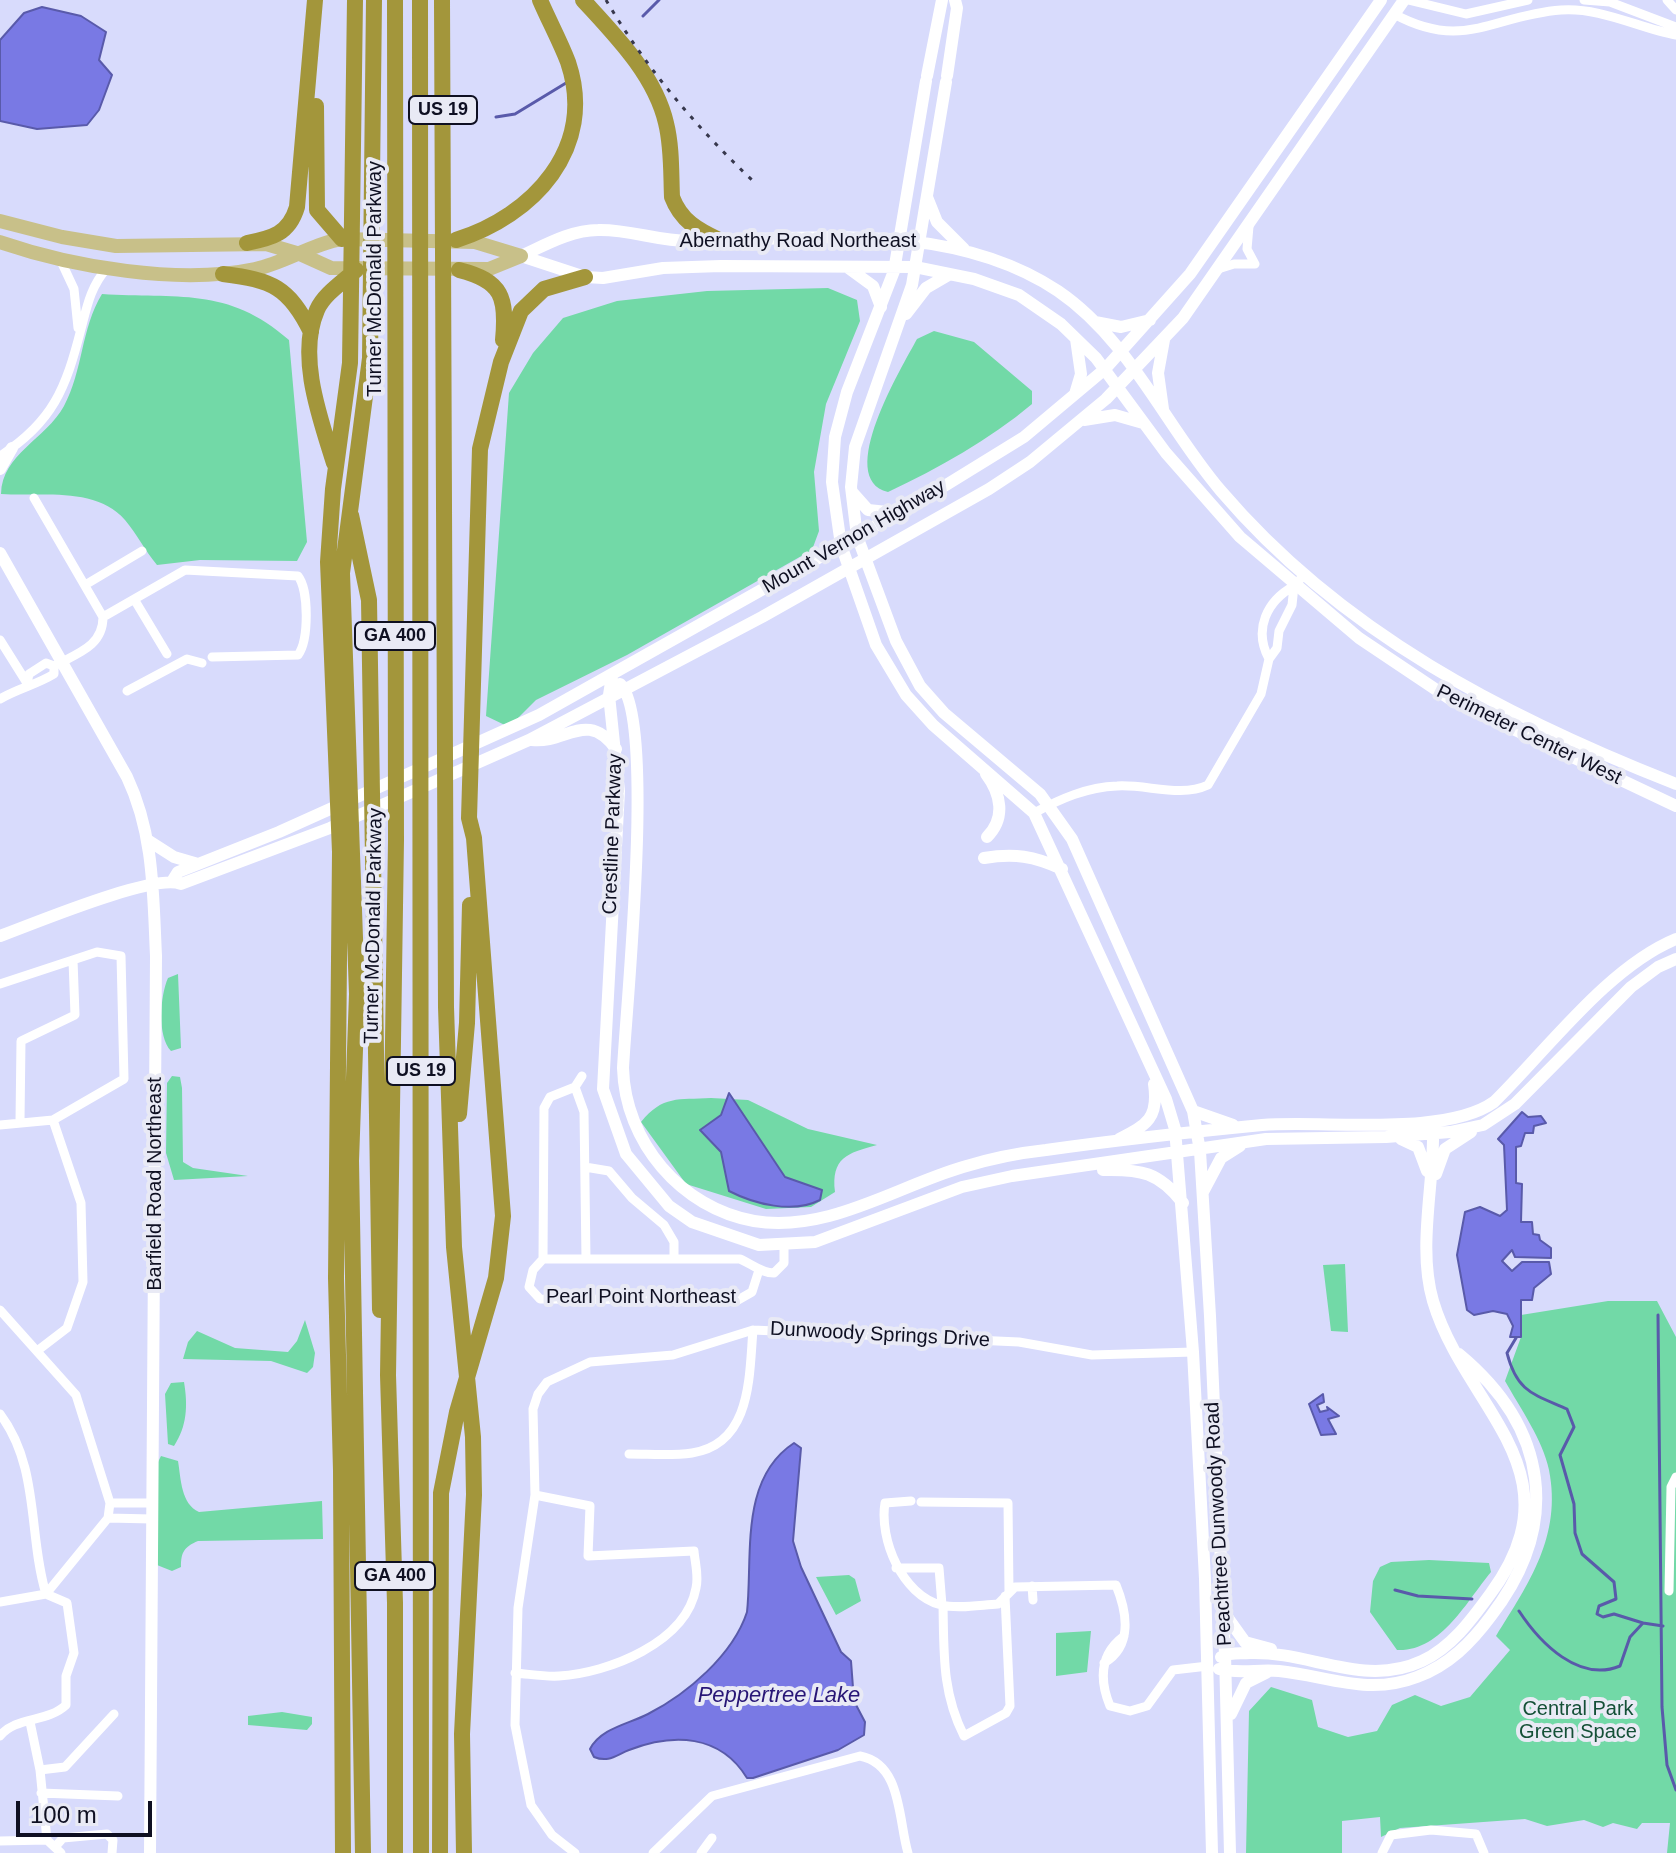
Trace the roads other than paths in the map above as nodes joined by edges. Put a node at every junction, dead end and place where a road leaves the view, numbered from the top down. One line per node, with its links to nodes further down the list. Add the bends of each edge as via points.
1 (316, 0): 23 (highway, via 317,210); 29 (highway, via 297,207 278,236)
2 (355, 0): 190 (highway, via 346,415 329,524 340,852 336,1278)
3 (374, 0): 133 (highway, via 372,299 366,410 345,532 342,621 357,994)
4 (395, 0): 153 (highway, Turner McDonald Parkway / GA 400, via 396,840)
5 (420, 0): 193 (highway, US 19)
6 (442, 0): 137 (highway, US 19, via 445,914)
7 (540, 0): 24 (highway, via 568,64 574,99 569,143 534,199 483,232)
8 (583, 0): 25 (highway, via 656,93 667,126 676,208 690,224)
9 (942, 0): 26 (main road)
10 (955, 0): 20 (main road)
11 (1406, 0): 12 (street, via 1466,14); 17 (main road, Mount Vernon Highway)
12 (1528, 0)
13 (1584, 0): 18 (street, via 1610,2)
14 (1667, 0): 16 (street)
15 (1377, 1): 17 (main road); 45 (main road, Mount Vernon Highway, via 1216,239)
16 (1676, 10)
17 (1394, 14): 19 (street, via 1419,28 1470,32 1561,10 1582,11); 22 (main road, Mount Vernon Highway)
18 (1676, 27)
19 (1676, 35)
20 (927, 197): 27 (main road); 30 (main road, via 937,222)
21 (0, 221): 29 (main road, Abernathy Road Northeast, via 116,246)
22 (1249, 225): 38 (main road, Mount Vernon Highway); 38 (street, via 1247,249 1255,264)
23 (342, 239): 24 (main road, Abernathy Road Northeast); 31 (main road, Abernathy Road Northeast)
24 (456, 240): 32 (main road, Abernathy Road Northeast)
25 (719, 240): 26 (main road, Abernathy Road Northeast); 32 (main road, Abernathy Road Northeast, via 672,241 587,230)
26 (899, 240): 27 (main road, Abernathy Road Northeast); 36 (main road)
27 (919, 241): 30 (main road, Abernathy Road Northeast); 37 (main road)
28 (0, 242): 33 (main road, Abernathy Road Northeast)
29 (247, 243): 31 (main road, Abernathy Road Northeast)
30 (964, 249): 46 (main road, Abernathy Road Northeast, via 1025,271)
31 (300, 254): 39 (main road, Abernathy Road Northeast, via 331,268); 41 (main road, Abernathy Road Northeast)
32 (521, 256): 40 (main road, Abernathy Road Northeast, via 489,269); 43 (main road, Abernathy Road Northeast)
33 (58, 257): 34 (main road, Abernathy Road Northeast); 49 (street, via 72,279)
34 (109, 266): 41 (main road, Abernathy Road Northeast); 49 (street, via 95,281)
35 (844, 266): 36 (main road, Abernathy Road Northeast); 43 (main road, Abernathy Road Northeast, via 707,266); 44 (main road, via 868,280)
36 (895, 266): 37 (main road, Abernathy Road Northeast); 44 (main road)
37 (915, 267): 42 (main road, Abernathy Road Northeast); 47 (main road)
38 (1218, 269): 51 (main road, Mount Vernon Highway)
39 (356, 270): 40 (main road, Abernathy Road Northeast); 48 (highway, via 322,301)
40 (459, 270): 53 (highway, via 490,282 503,299)
41 (223, 274): 48 (highway, via 282,289)
42 (952, 274): 47 (main road, via 926,288); 50 (main road, Abernathy Road Northeast, via 1019,295)
43 (585, 277): 53 (highway, via 559,282 535,295 521,311)
44 (881, 307): 68 (main road, via 835,437 832,482)
45 (1153, 319): 46 (main road, via 1121,327); 52 (main road, Mount Vernon Highway)
46 (1095, 322): 52 (main road, Abernathy Road Northeast)
47 (899, 323): 64 (main road, Peachtree Dunwoody Road, via 860,427)
48 (311, 332): 112 (highway, via 318,409 358,538 369,600)
49 (79, 335): 61 (street, via 58,400)
50 (1076, 339): 54 (main road, Abernathy Road Northeast); 57 (main road, via 1081,374)
51 (1164, 340): 55 (main road, Mount Vernon Highway); 58 (main road, via 1158,373)
52 (1121, 353): 54 (main road, Mount Vernon Highway); 55 (main road, Abernathy Road Northeast)
53 (501, 362): 97 (highway, via 477,468)
54 (1105, 369): 56 (main road, Abernathy Road Northeast); 57 (main road, Mount Vernon Highway)
55 (1134, 369): 56 (main road, Mount Vernon Highway); 58 (main road, Perimeter Center West)
56 (1118, 386): 59 (main road, Mount Vernon Highway); 60 (main road, Perimeter Center West)
57 (1074, 396): 66 (main road, Mount Vernon Highway, via 1006,449)
58 (1163, 412): 73 (main road, Perimeter Center West, via 1221,491)
59 (1081, 421): 60 (main road, via 1108,415); 71 (main road, Mount Vernon Highway, via 989,489)
60 (1143, 423): 75 (main road, Perimeter Center West, via 1212,509)
61 (12, 448): 62 (street); 63 (main road)
62 (0, 456)
63 (0, 469)
64 (851, 490): 66 (main road, via 868,510); 67 (main road, Peachtree Dunwoody Road)
65 (34, 498): 74 (street)
66 (900, 512): 67 (main road, Mount Vernon Highway)
67 (857, 536): 68 (main road, Mount Vernon Highway); 71 (main road, Peachtree Dunwoody Road)
68 (841, 545): 72 (main road); 84 (main road, Mount Vernon Highway)
69 (142, 551): 74 (street)
70 (0, 553): 82 (main road, Barfield Road Northeast)
71 (864, 558): 72 (main road, Mount Vernon Highway); 94 (main road, Peachtree Dunwoody Road, via 920,686)
72 (849, 568): 86 (main road, Mount Vernon Highway); 92 (main road, via 876,645 895,679 918,710)
73 (1305, 574): 75 (street); 93 (main road, Perimeter Center West, via 1390,641 1469,691)
74 (85, 585): 77 (street)
75 (1294, 586): 81 (street, via 1292,605); 81 (street, via 1276,596 1267,615 1261,643); 95 (main road, Perimeter Center West, via 1444,696)
76 (134, 599): 77 (street); 79 (street); 80 (street, via 185,570 298,576 304,600 304,643 298,655)
77 (103, 617): 82 (street, via 103,633 96,642)
78 (0, 640): 85 (street)
79 (167, 654)
80 (212, 657)
81 (1269, 659): 94 (street, via 1261,694 1208,785 1193,793 1114,785 1071,794)
82 (59, 663): 85 (street, via 46,663 29,674); 99 (main road, Barfield Road Northeast, via 127,777)
83 (202, 663): 87 (street, via 187,659)
84 (612, 676): 86 (main road); 88 (main road, Crestline Parkway); 101 (main road, Mount Vernon Highway, via 539,715)
85 (27, 683): 89 (street)
86 (625, 689): 88 (main road, Mount Vernon Highway); 105 (main road, Crestline Parkway, via 639,780)
87 (127, 691)
88 (609, 695): 90 (main road, Mount Vernon Highway); 91 (main road, Crestline Parkway)
89 (0, 699)
90 (529, 740): 91 (main road, via 588,729 605,736); 103 (main road, Mount Vernon Highway, via 330,828 181,884)
91 (617, 750): 106 (main road, Crestline Parkway)
92 (977, 762): 96 (main road); 98 (main road, via 1000,807)
93 (1676, 784)
94 (1050, 805): 96 (street); 116 (main road, Peachtree Dunwoody Road, via 1094,886)
95 (1676, 806)
96 (1034, 813): 102 (main road)
97 (469, 818): 137 (highway, via 467,1023); 194 (highway, via 503,1216 492,1296 444,1467)
98 (987, 837)
99 (149, 841): 101 (main road); 104 (main road, Barfield Road Northeast)
100 (984, 858): 102 (main road, via 1013,854)
101 (198, 864): 103 (main road, Mount Vernon Highway, via 178,872)
102 (1062, 869): 113 (main road)
103 (173, 880): 104 (main road, Mount Vernon Highway)
104 (153, 885): 107 (main road, Mount Vernon Highway); 159 (main road, Barfield Road Northeast)
105 (631, 926): 106 (main road); 141 (main road, Crestline Parkway, via 623,1079 640,1135 674,1183 717,1210 755,1221 798,1221)
106 (610, 929): 143 (main road, Crestline Parkway, via 603,1089 626,1154 669,1206 692,1222 759,1245)
107 (0, 936)
108 (1676, 939): 123 (main road, via 1647,952 1615,978 1494,1102)
109 (1676, 959): 121 (main road, via 1631,987 1515,1104)
110 (73, 960): 111 (street); 117 (street, via 97,952 121,956 124,1079); 118 (street, via 75,1015 21,1041)
111 (0, 984)
112 (374, 991): 133 (highway); 153 (highway, via 378,1289)
113 (1151, 1068): 125 (main road, Peachtree Dunwoody Road); 128 (main road, via 1157,1104 1151,1117 1140,1129)
114 (582, 1076): 115 (street)
115 (575, 1087): 134 (street, via 584,1112); 144 (street, via 550,1097 544,1108)
116 (1193, 1111): 122 (main road); 124 (main road, Peachtree Dunwoody Road)
117 (53, 1120): 118 (street); 150 (street, via 81,1203 83,1282 67,1328)
118 (20, 1121): 120 (street)
119 (1340, 1123): 122 (main road); 123 (main road); 126 (main road)
120 (0, 1125)
121 (1483, 1125): 123 (main road); 138 (main road, via 1445,1149)
122 (1248, 1127): 124 (main road, Crestline Parkway)
123 (1433, 1127): 127 (main road, Crestline Parkway); 138 (main road)
124 (1198, 1133): 125 (main road, Crestline Parkway); 130 (main road, Peachtree Dunwoody Road)
125 (1177, 1136): 128 (main road, Crestline Parkway); 131 (main road, Peachtree Dunwoody Road)
126 (1339, 1137): 127 (main road, Crestline Parkway); 129 (main road, Crestline Parkway)
127 (1386, 1137): 138 (main road, via 1418,1147)
128 (1112, 1142): 132 (main road, Crestline Parkway)
129 (1251, 1142): 130 (main road, Crestline Parkway); 139 (main road, via 1221,1158)
130 (1200, 1151): 131 (main road, Crestline Parkway); 139 (main road, Peachtree Dunwoody Road)
131 (1180, 1153): 135 (main road, Crestline Parkway); 140 (main road, Peachtree Dunwoody Road)
132 (1008, 1157): 136 (main road); 141 (main road, Crestline Parkway, via 962,1167)
133 (351, 1161): 191 (highway)
134 (585, 1167): 145 (street); 146 (street, Pearl Point Northeast, via 609,1171 664,1225 674,1242)
135 (1049, 1170): 136 (main road, Crestline Parkway); 140 (main road, via 1145,1170 1169,1185)
136 (1012, 1176): 142 (main road, Crestline Parkway, via 962,1187)
137 (452, 1183): 195 (highway, US 19, via 474,1495 462,1734)
138 (1431, 1188): 151 (main road, via 1429,1285)
139 (1202, 1195): 171 (main road, Peachtree Dunwoody Road)
140 (1183, 1203): 152 (main road, Peachtree Dunwoody Road)
141 (848, 1210): 142 (main road)
142 (855, 1228): 143 (main road, Crestline Parkway)
143 (784, 1246): 147 (street, Pearl Point Northeast, via 779,1270)
144 (543, 1259): 145 (street, Pearl Point Northeast); 147 (street, Pearl Point Northeast, via 533,1270 529,1287 540,1299 738,1300 752,1292)
145 (586, 1259): 146 (street, Pearl Point Northeast)
146 (674, 1259): 147 (street, Pearl Point Northeast, via 740,1259)
147 (759, 1270)
148 (0, 1310): 150 (street)
149 (753, 1330): 152 (street, Dunwoody Springs Drive, via 1019,1342 1092,1355); 155 (street, via 744,1408 733,1431 708,1449 692,1453); 157 (street, Dunwoody Springs Drive, via 673,1355 590,1362 547,1382 533,1409)
150 (33, 1347): 158 (street, via 76,1395)
151 (1454, 1350): 173 (main road, via 1465,1375 1504,1429 1521,1476 1522,1524 1503,1574 1459,1634 1405,1668 1370,1673); 176 (main road, via 1477,1369 1511,1415 1531,1460 1537,1509 1523,1570 1468,1645 1418,1677 1355,1686)
152 (1193, 1352): 174 (main road, Peachtree Dunwoody Road)
153 (388, 1375): 192 (highway, Turner McDonald Parkway / GA 400)
154 (0, 1414): 167 (street, via 31,1485)
155 (629, 1454)
156 (1676, 1477): 162 (street, via 1671,1487)
157 (535, 1495): 177 (street, Dunwoody Springs Drive, via 518,1608); 177 (street, via 590,1506 588,1556 694,1551 697,1586 677,1625 634,1656 559,1676)
158 (110, 1503): 159 (street); 160 (street)
159 (153, 1503): 161 (main road, Barfield Road Northeast)
160 (108, 1518): 161 (street); 167 (street)
161 (152, 1519): 189 (main road, Barfield Road Northeast)
162 (1673, 1563): 166 (street)
163 (896, 1568): 165 (street, via 883,1516 885,1503 1008,1503); 170 (street, via 924,1598); 170 (street, via 939,1568)
164 (1032, 1586): 165 (street); 168 (street); 174 (street, via 1116,1585 1124,1636 1101,1673 1110,1706 1130,1711 1147,1706 1173,1670)
165 (1009, 1591): 170 (street, via 998,1604); 170 (street, via 1010,1706 964,1736 944,1678)
166 (1669, 1591)
167 (46, 1594): 169 (street); 179 (street, via 67,1603 74,1653 66,1676 66,1705 55,1715)
168 (1033, 1600)
169 (0, 1602)
170 (943, 1605)
171 (1222, 1608): 172 (main road, Peachtree Dunwoody Road); 173 (main road, via 1245,1642)
172 (1225, 1654): 173 (main road); 174 (main road); 175 (main road, Peachtree Dunwoody Road)
173 (1286, 1654)
174 (1208, 1666): 175 (main road); 200 (main road, Peachtree Dunwoody Road)
175 (1226, 1671): 176 (main road); 180 (main road, Peachtree Dunwoody Road)
176 (1283, 1672): 180 (main road, via 1255,1676 1246,1683 1234,1701)
177 (515, 1673): 196 (street, Dunwoody Springs Drive, via 517,1743 531,1805 552,1835)
178 (114, 1714): 182 (street, via 65,1767)
179 (30, 1722): 181 (street); 182 (street)
180 (1227, 1728): 201 (main road, Peachtree Dunwoody Road)
181 (1, 1733)
182 (40, 1770): 183 (street)
183 (41, 1793): 184 (street); 187 (street)
184 (118, 1796)
185 (712, 1838): 198 (street)
186 (0, 1841): 187 (street)
187 (54, 1847): 188 (street, via 63,1838 107,1834 113,1840)
188 (112, 1853)
189 (150, 1853)
190 (343, 1853)
191 (363, 1853)
192 (395, 1853)
193 (421, 1853)
194 (440, 1853)
195 (464, 1853)
196 (575, 1853)
197 (653, 1853): 199 (street, via 712,1796 860,1756 888,1772)
198 (701, 1853)
199 (908, 1853)
200 (1212, 1853)
201 (1230, 1853)
202 (1382, 1853): 203 (street, via 1391,1835 1431,1830 1476,1834)
203 (1484, 1853)

